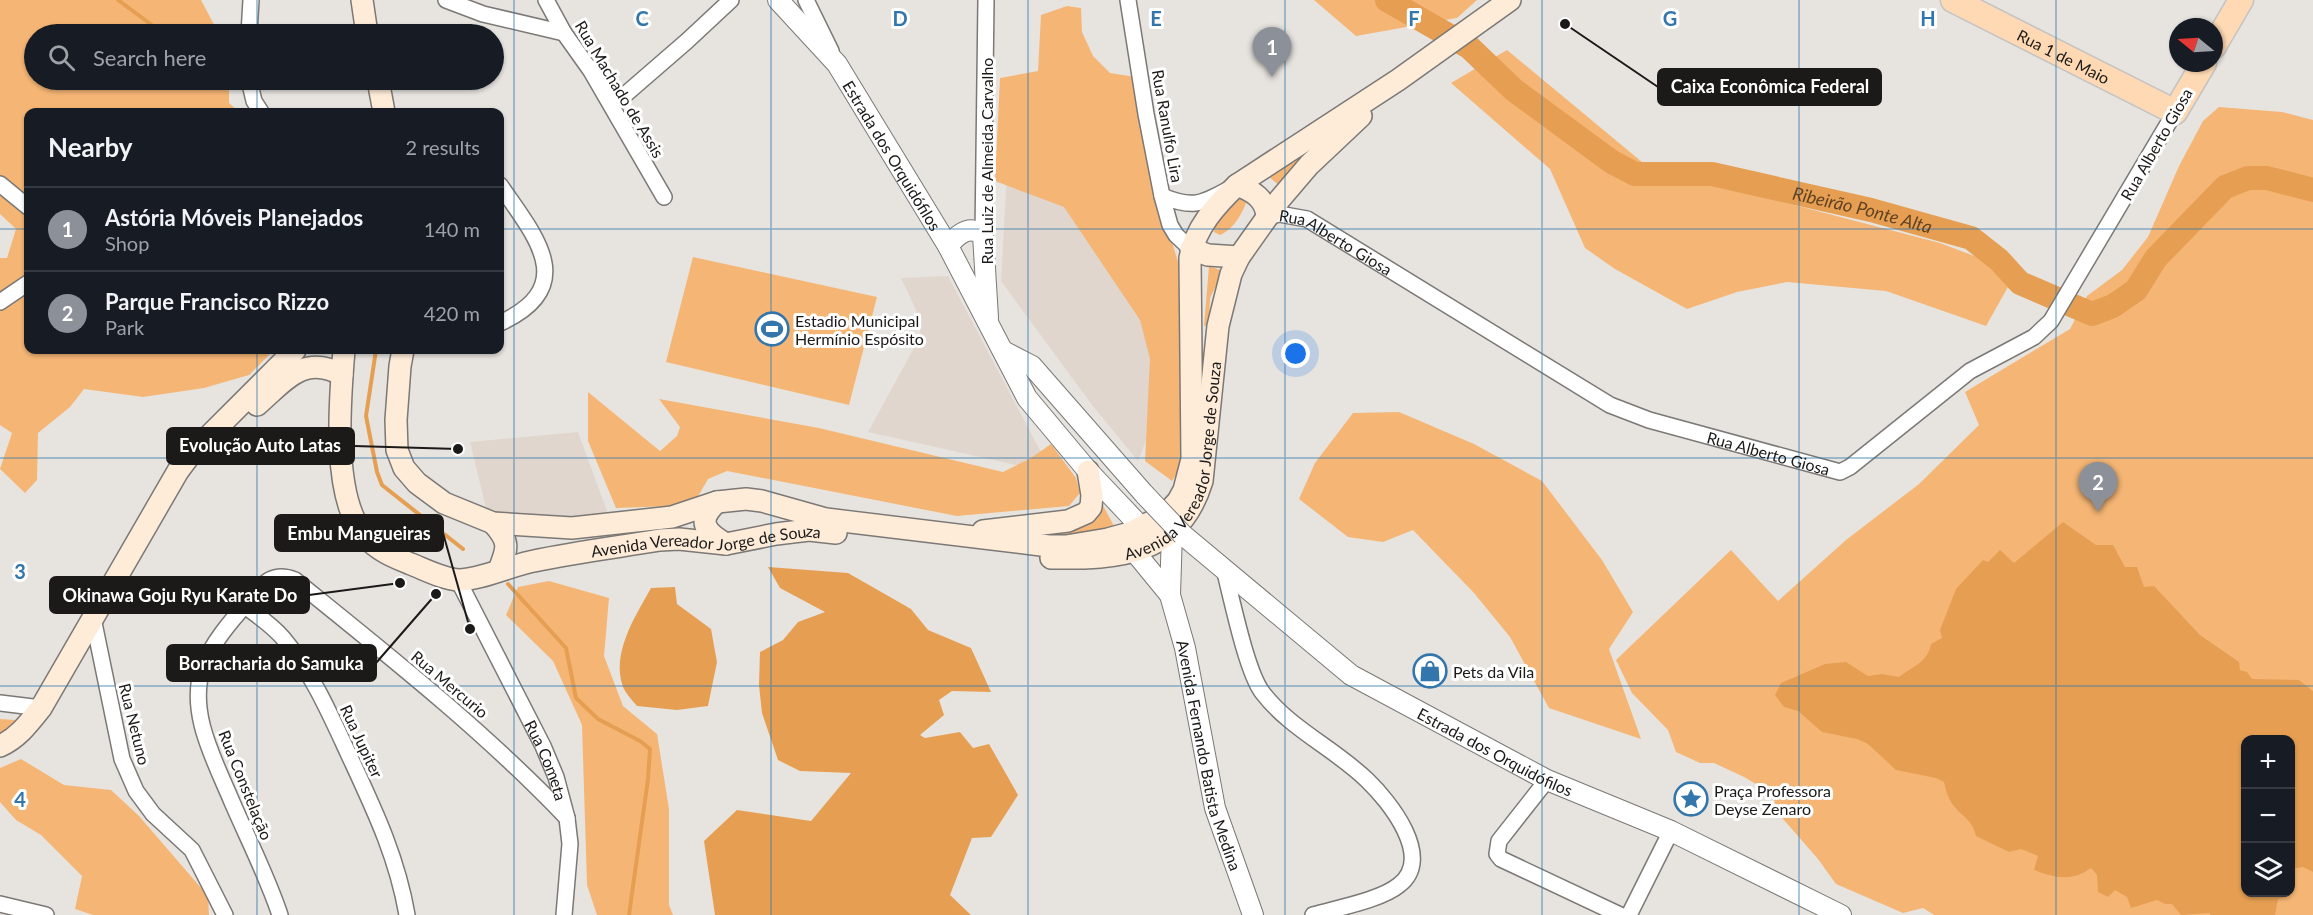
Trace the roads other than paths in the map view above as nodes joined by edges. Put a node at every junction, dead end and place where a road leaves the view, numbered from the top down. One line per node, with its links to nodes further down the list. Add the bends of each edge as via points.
1 (251, 0): 13 (street)
2 (362, 0): 14 (main road)
3 (446, 0): 16 (street, via 483,14)
4 (546, 0): 16 (street, Rua Machado de Assis)
5 (731, 0): 22 (street)
6 (806, 0): 17 (street)
7 (986, 0): 33 (street, Rua Luiz de Almeida Carvalho)
8 (1128, 0): 29 (street, Rua Ranulfo Lira)
9 (1510, 0): 19 (main road, Avenida Vereador Jorge de Souza)
10 (1953, 0): 25 (main road, Rua 1 de Maio)
11 (2241, 0): 15 (main road)
12 (785, 2): 17 (street, Estrada dos Orquidófilos)
13 (250, 24)
14 (366, 24)
15 (2223, 31)
16 (564, 33): 22 (street, Rua Machado de Assis)
17 (837, 64): 34 (street, Estrada dos Orquidófilos)
18 (2199, 72): 25 (main road, Rua Alberto Giosa)
19 (1398, 80): 27 (main road, Avenida Vereador Jorge de Souza); 32 (main road, Avenida Vereador Jorge de Souza, via 1309,165)
20 (251, 90): 23 (street)
21 (380, 90): 24 (main road)
22 (612, 106): 30 (street, Rua Machado de Assis)
23 (258, 108)
24 (383, 108)
25 (2175, 112): 32 (street, Rua Alberto Giosa, via 2076,283 2059,310 2034,337 1970,371 1840,471 1649,420 1610,405 1307,219 1279,214)
26 (0, 184): 31 (street)
27 (1237, 185): 29 (street, Avenida Vereador Jorge de Souza, via 1196,204 1182,204); 32 (main road, via 1255,193 1266,207); 35 (main road, Avenida Vereador Jorge de Souza, via 1216,205)
28 (504, 191): 41 (street, via 532,232 546,265 535,297)
29 (1162, 196): 35 (street, Rua Ranulfo Lira, via 1170,225)
30 (663, 197)
31 (24, 204)
32 (1267, 217): 36 (main road, Avenida Vereador Jorge de Souza)
33 (984, 235): 34 (street, via 966,231); 38 (street, Rua Luiz de Almeida Carvalho)
34 (948, 246): 37 (street)
35 (1191, 249): 36 (main road, via 1208,255); 54 (main road, Avenida Vereador Jorge de Souza, via 1192,459 1178,501 1166,514)
36 (1239, 257): 55 (main road, Avenida Vereador Jorge de Souza, via 1226,289 1218,326 1202,481)
37 (959, 266): 38 (street, via 978,270); 42 (street)
38 (987, 266): 42 (street, Rua Luiz de Almeida Carvalho)
39 (24, 286): 40 (street)
40 (0, 302)
41 (504, 321)
42 (988, 323): 43 (street)
43 (1003, 351): 47 (street); 49 (street)
44 (291, 354): 51 (main road, via 190,455)
45 (344, 354): 48 (main road)
46 (403, 354): 53 (main road, via 396,429 397,450 404,468 444,503)
47 (1032, 366): 49 (street); 55 (street, Estrada dos Orquidófilos, bridge)
48 (342, 375): 51 (main road, via 315,367 294,373 245,416); 61 (main road, via 341,461 344,491 355,522 364,536 390,556)
49 (1027, 398): 50 (street)
50 (1088, 471): 54 (street); 56 (main road, via 1091,507 1078,518)
51 (162, 502): 65 (main road)
52 (717, 502): 53 (main road, Avenida Vereador Jorge de Souza, via 672,518 572,528); 56 (main road, Avenida Vereador Jorge de Souza, via 762,501 816,517); 57 (main road, via 705,524 710,534)
53 (493, 523): 59 (main road, via 507,542)
54 (1142, 528): 56 (main road, Avenida Vereador Jorge de Souza, via 1108,539 1058,546)
55 (1178, 533): 58 (main road, Avenida Vereador Jorge de Souza); 60 (street, Estrada dos Orquidófilos); 62 (street, Avenida Fernando Batista Medina)
56 (956, 534)
57 (726, 544): 58 (main road, Avenida Vereador Jorge de Souza, via 809,530 1043,558 1092,558); 59 (main road, Avenida Vereador Jorge de Souza, via 660,540)
58 (1134, 550): 62 (street, Avenida Fernando Batista Medina)
59 (499, 570): 61 (main road); 64 (street, via 483,580)
60 (1224, 570): 69 (street, Estrada dos Orquidófilos, via 1351,675); 79 (street, via 1252,673 1261,690 1283,715 1366,780 1389,806 1411,841 1413,856 1401,884 1387,893)
61 (458, 580): 64 (street, Rua Cometa)
62 (1170, 595): 78 (street, Avenida Fernando Batista Medina, via 1185,648 1215,808)
63 (244, 606): 70 (street, Rua Mercurio, via 276,576 295,580 467,721); 75 (street, Rua Constelação, via 212,648 203,667 198,688 201,717 210,751); 76 (street, Rua Jupiter, via 283,638 327,708 381,823 400,876)
64 (477, 616): 70 (street, Rua Cometa, via 543,746)
65 (93, 618): 67 (main road); 74 (street, Rua Netuno, via 122,759 136,790 153,814 192,850)
66 (0, 703): 67 (street)
67 (41, 708): 68 (main road, via 10,742)
68 (0, 746)
69 (1547, 780): 71 (street, Estrada dos Orquidófilos); 80 (street, via 1499,841 1497,854)
70 (567, 818): 77 (street, Rua Cometa, via 570,855)
71 (1671, 831): 81 (street); 82 (street, Estrada dos Orquidófilos)
72 (0, 904): 73 (street)
73 (46, 915)
74 (225, 915)
75 (280, 915)
76 (407, 915)
77 (564, 915)
78 (1253, 915)
79 (1313, 915)
80 (1620, 915)
81 (1629, 915)
82 (1841, 915)

